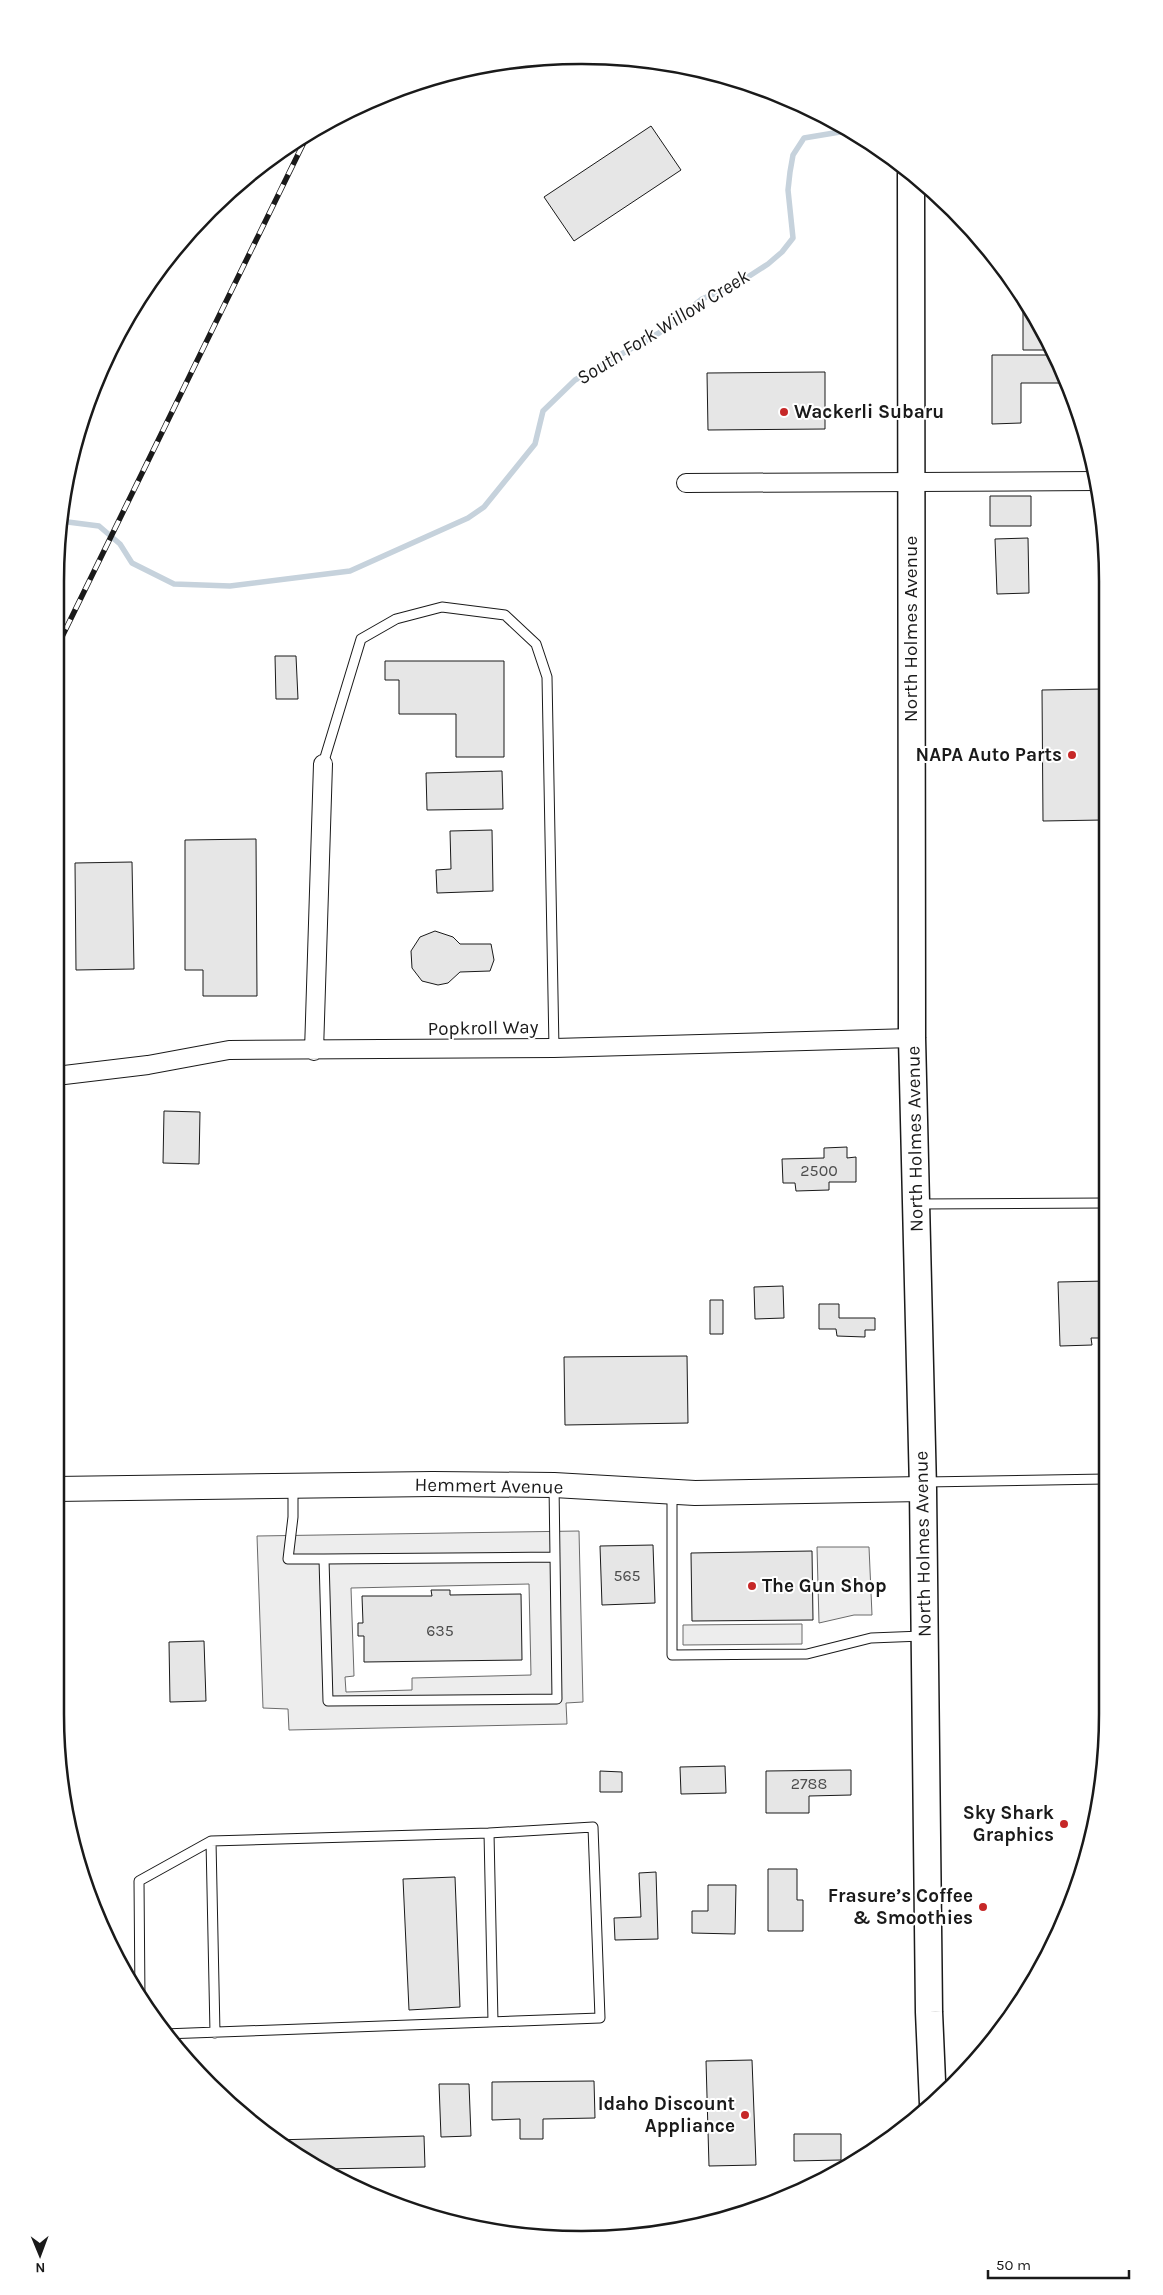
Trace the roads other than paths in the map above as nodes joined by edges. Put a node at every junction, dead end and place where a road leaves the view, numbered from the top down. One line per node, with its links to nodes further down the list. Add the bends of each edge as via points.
1 (911, 182): 3 (main road, North Holmes Avenue)
2 (1089, 481): 3 (street)
3 (911, 482): 4 (street); 6 (main road, North Holmes Avenue)
4 (686, 483)
5 (323, 764): 7 (lane, via 361,639 396,619 442,607 505,616 536,644 547,677); 8 (street)
6 (912, 1038): 7 (street, Popkroll Way); 11 (main road, North Holmes Avenue)
7 (554, 1048): 8 (street, Popkroll Way)
8 (314, 1051): 9 (street, Popkroll Way, via 230,1050 148,1065)
9 (64, 1075)
10 (1099, 1203): 11 (lane)
11 (916, 1204): 14 (main road, North Holmes Avenue)
12 (1099, 1479): 14 (lane)
13 (554, 1485): 15 (street, Hemmert Avenue); 17 (street, Hemmert Avenue); 18 (lane)
14 (923, 1486): 17 (street, Hemmert Avenue); 20 (main road, North Holmes Avenue)
15 (293, 1487): 16 (street, Hemmert Avenue); 19 (lane, via 288,1559)
16 (64, 1489)
17 (672, 1491): 20 (lane, via 672,1655 807,1654 871,1638)
18 (554, 1557): 19 (lane); 19 (lane, via 557,1699 328,1701)
19 (324, 1559)
20 (924, 1636): 27 (main road, North Holmes Avenue, via 928,2012)
21 (489, 1833): 22 (lane); 24 (lane); 24 (lane, via 593,1828 600,2018)
22 (211, 1841): 23 (lane, via 139,1881); 25 (lane)
23 (140, 1983)
24 (493, 2022): 25 (lane)
25 (215, 2033): 26 (lane)
26 (175, 2034)
27 (932, 2094)

